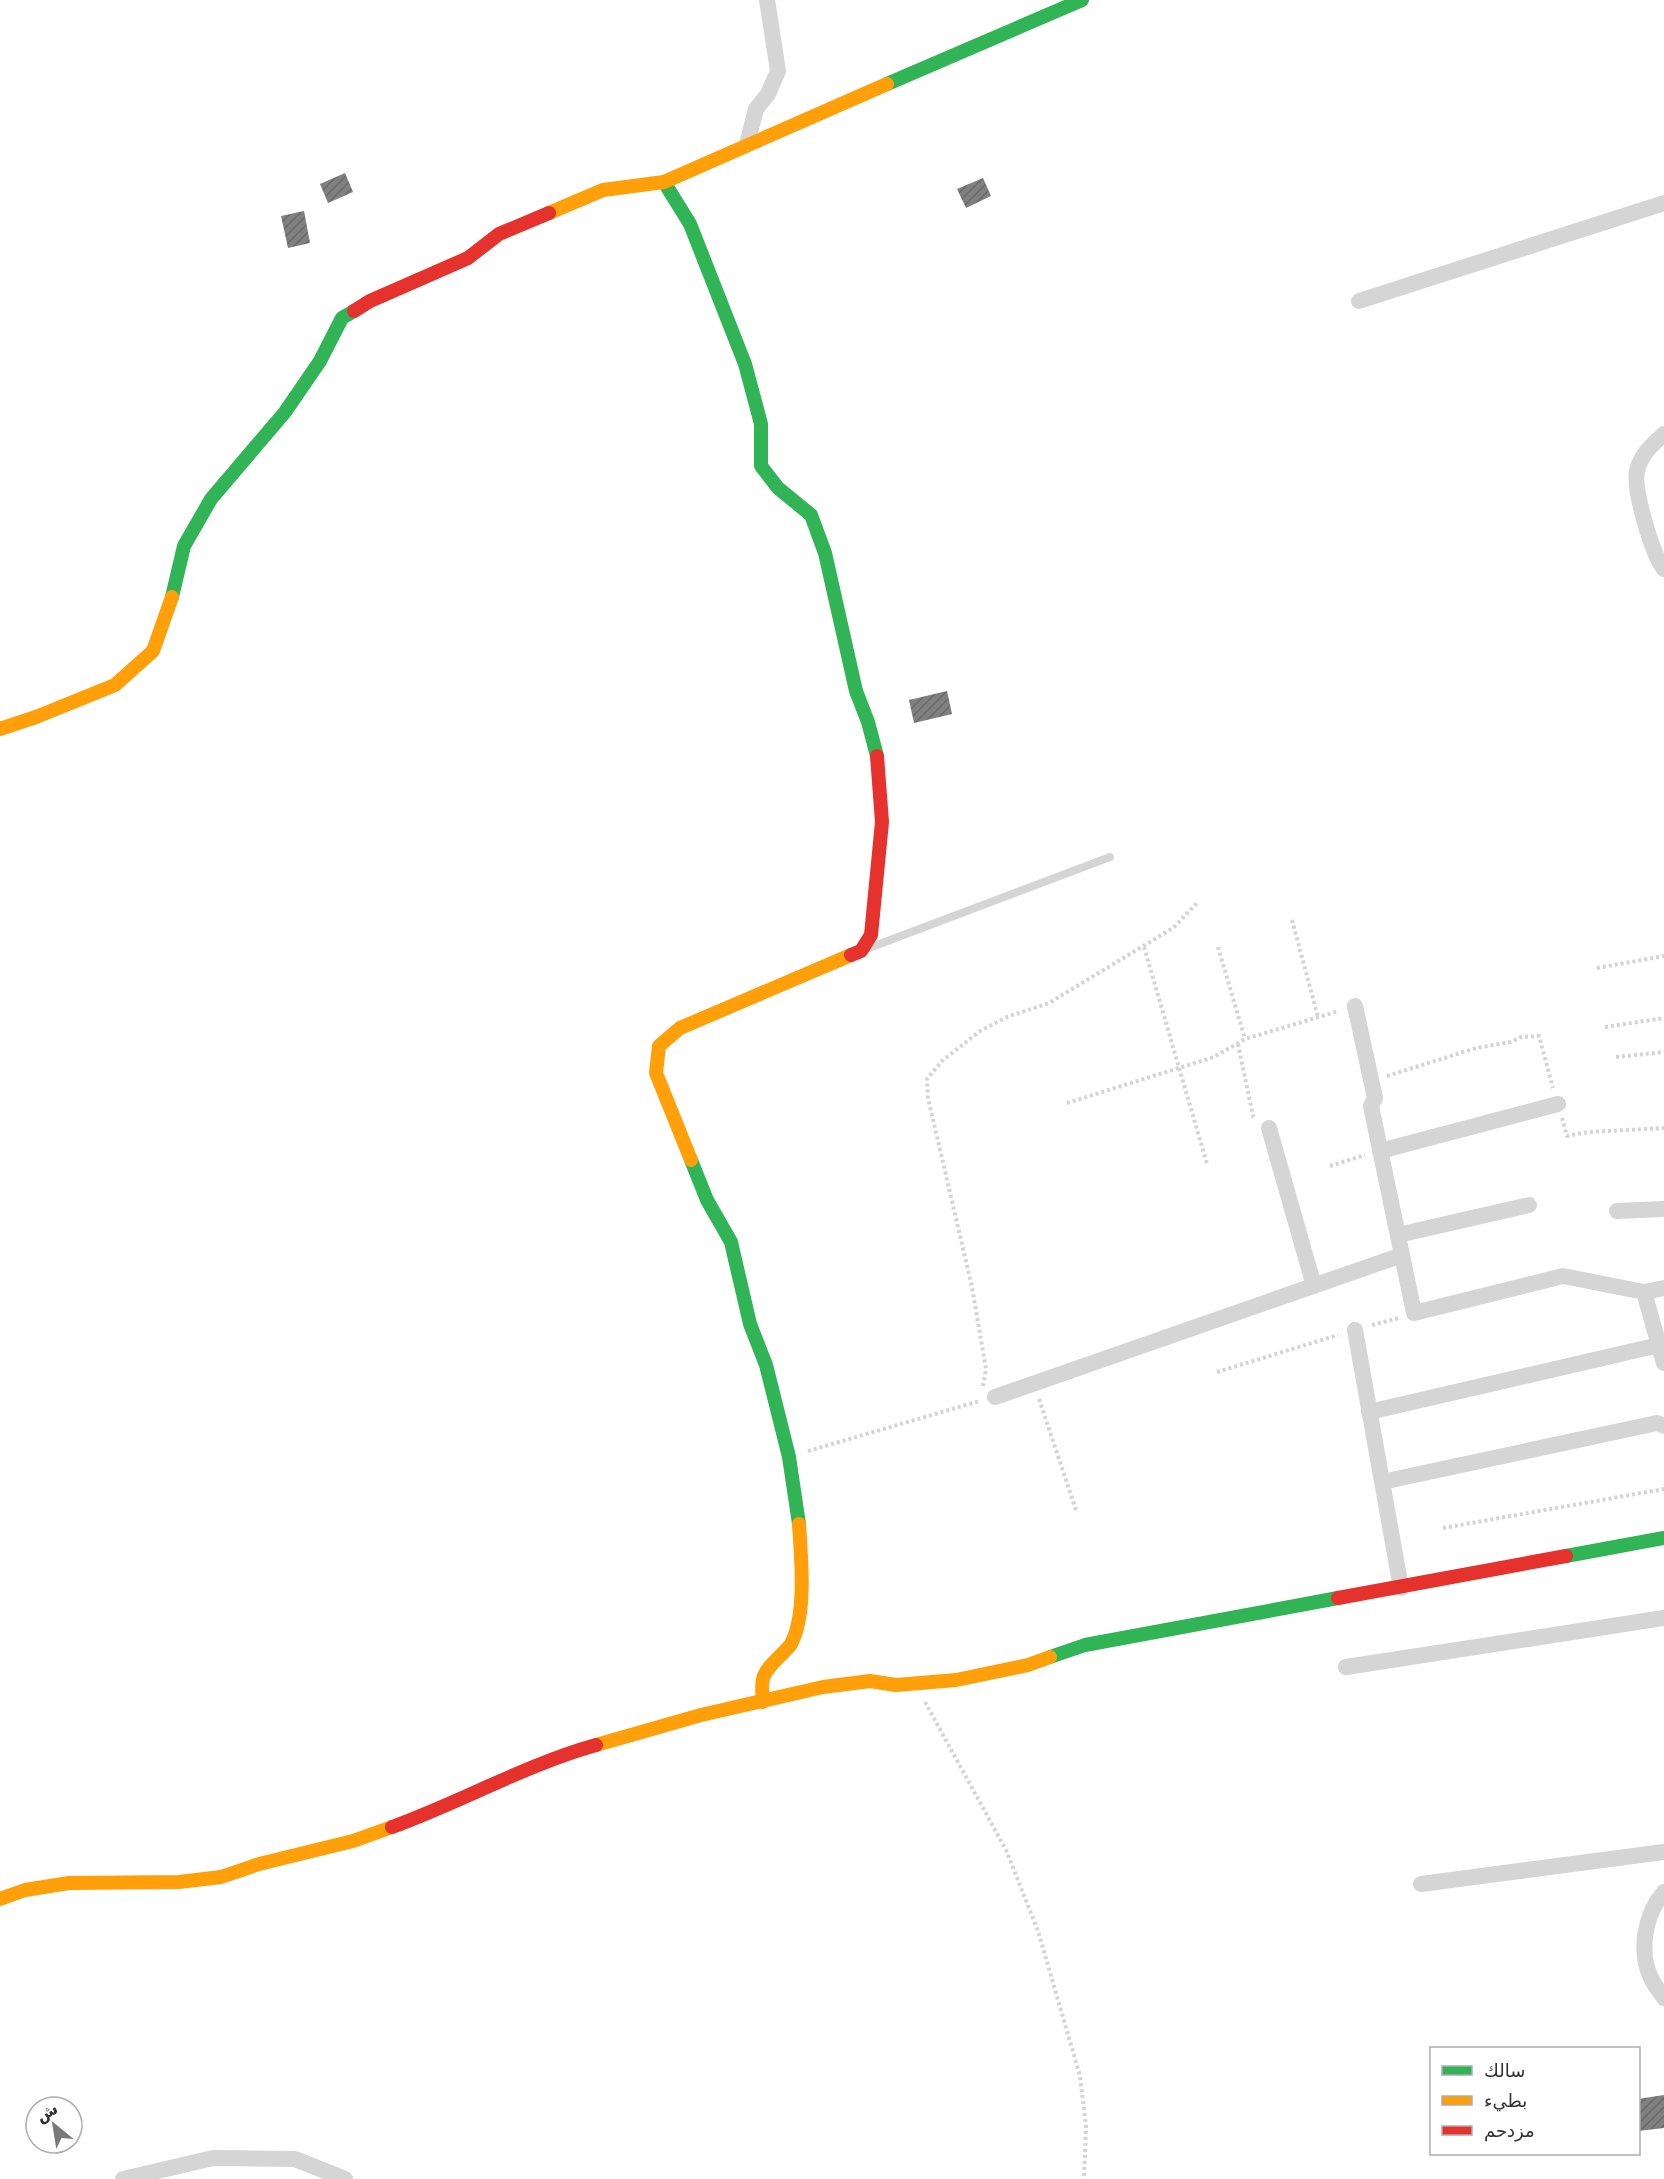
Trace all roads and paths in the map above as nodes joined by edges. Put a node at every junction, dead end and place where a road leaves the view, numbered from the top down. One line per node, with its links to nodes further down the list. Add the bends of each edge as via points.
1 (766, 0): 3 (street, via 778,71 756,109)
2 (1082, 0): 3 (street)
3 (747, 144): 4 (street)
4 (664, 182): 9 (street, via 593,194 499,234 468,258 342,318 320,362 285,412 211,500 184,546 170,605 153,651 115,685); 15 (street, via 690,224 745,364 761,424 761,466 778,488 811,514 825,553 856,691 877,755 882,822 871,935)
5 (1664, 203): 6 (street)
6 (1359, 300)
7 (1664, 434): 8 (street, via 1645,451 1636,472 1647,527)
8 (1664, 569)
9 (0, 729)
10 (1110, 857): 15 (lane)
11 (1198, 902): 13 (path, via 1173,928)
12 (1292, 920): 19 (path)
13 (1144, 947): 26 (path); 49 (path, via 1049,1003 980,1030 942,1061 927,1079 928,1098 972,1287 986,1369)
14 (1218, 947): 22 (path)
15 (861, 951): 53 (street, via 680,1028 659,1046 656,1073 707,1200 731,1242 750,1324 766,1365)
16 (1664, 956): 17 (path)
17 (1597, 968)
18 (1355, 1006): 19 (path); 27 (street)
19 (1318, 1017): 22 (path)
20 (1664, 1018): 21 (path)
21 (1605, 1027)
22 (1245, 1039): 23 (path)
23 (1238, 1044): 26 (path); 30 (path, via 1253,1116)
24 (1664, 1052): 25 (path)
25 (1616, 1057)
26 (1180, 1068): 28 (path); 33 (path)
27 (1371, 1081): 29 (path, via 1476,1048 1539,1036); 32 (street, via 1371,1106)
28 (1067, 1103)
29 (1558, 1104): 31 (path, via 1567,1136); 32 (street)
30 (1269, 1128): 40 (street)
31 (1664, 1128)
32 (1380, 1151): 34 (path); 38 (street)
33 (1207, 1164)
34 (1330, 1166)
35 (1529, 1205): 38 (street)
36 (1664, 1209): 37 (street)
37 (1617, 1211)
38 (1398, 1235): 39 (street)
39 (1402, 1255): 40 (street); 43 (street)
40 (1314, 1286): 48 (street)
41 (1664, 1288): 42 (street)
42 (1644, 1292): 43 (street, via 1563,1276); 45 (street)
43 (1414, 1313): 44 (path)
44 (1355, 1330): 47 (path); 51 (street)
45 (1659, 1344): 46 (street); 51 (street)
46 (1664, 1363)
47 (1217, 1372)
48 (1034, 1384): 49 (street); 56 (path)
49 (986, 1394): 50 (path); 50 (path)
50 (976, 1402): 53 (path)
51 (1370, 1412): 54 (street)
52 (1664, 1426): 54 (street, via 1657,1423)
53 (789, 1457): 63 (street, via 802,1570 798,1623 791,1645 761,1681)
54 (1382, 1482): 59 (street)
55 (1664, 1489): 57 (path)
56 (1076, 1510)
57 (1443, 1528)
58 (1664, 1538): 59 (street)
59 (1401, 1588): 62 (street, via 1085,1645 1028,1665 956,1680)
60 (1664, 1618): 61 (street)
61 (1346, 1667)
62 (915, 1683): 63 (street, via 870,1681); 71 (path, via 1006,1850 1038,1931 1080,2076 1086,2126)
63 (763, 1701): 67 (street, via 557,1756 409,1821 353,1841 222,1877 178,1882 69,1883 25,1890)
64 (1664, 1852): 65 (street)
65 (1421, 1884)
66 (1664, 1892): 68 (street, via 1648,1918 1644,1949 1650,1977)
67 (0, 1899)
68 (1664, 1998)
69 (123, 2179): 70 (street, via 213,2158 295,2159)
70 (345, 2179)
71 (1084, 2179)

